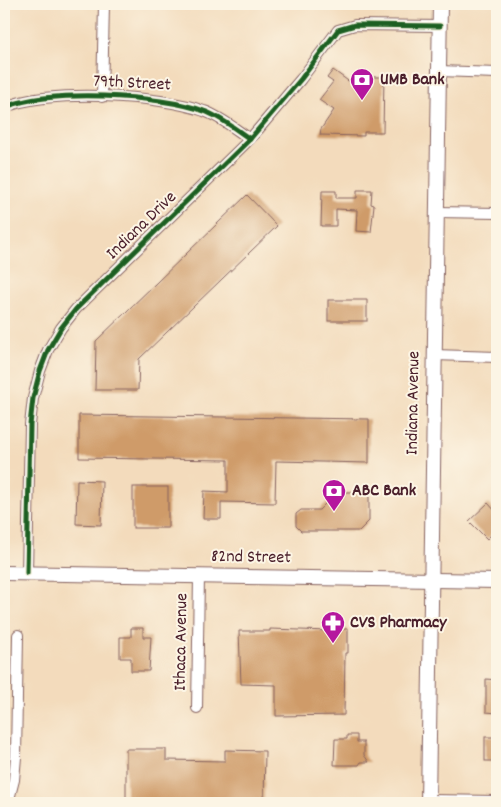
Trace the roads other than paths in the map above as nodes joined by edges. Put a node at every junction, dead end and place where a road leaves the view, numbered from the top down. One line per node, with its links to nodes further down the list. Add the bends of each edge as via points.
1 (104, 4): 6 (street)
2 (440, 4): 3 (main road, Indiana Avenue)
3 (440, 26): 4 (main road, Indiana Avenue); 8 (street, Indiana Drive, via 356,25 338,30)
4 (439, 71): 5 (street); 9 (main road, Indiana Avenue)
5 (497, 72)
6 (102, 98): 7 (street, 79th Street, via 43,97 15,102); 8 (street, 79th Street, via 156,99 183,104 215,116)
7 (4, 108)
8 (250, 139): 14 (street, Indiana Drive, via 76,309 48,350 33,398 30,425)
9 (436, 212): 10 (street); 11 (main road, Indiana Avenue)
10 (497, 213)
11 (434, 356): 12 (street); 16 (main road, Indiana Avenue)
12 (497, 357)
13 (4, 573): 14 (main road, 82nd Street)
14 (27, 573): 15 (main road, 82nd Street)
15 (199, 576): 16 (main road, 82nd Street); 19 (street, Ithaca Avenue)
16 (431, 580): 17 (main road, 82nd Street); 21 (main road, Indiana Avenue)
17 (497, 581)
18 (18, 635): 22 (street, via 16,757)
19 (197, 708)
20 (497, 800): 21 (street)
21 (428, 801)
22 (8, 803)

